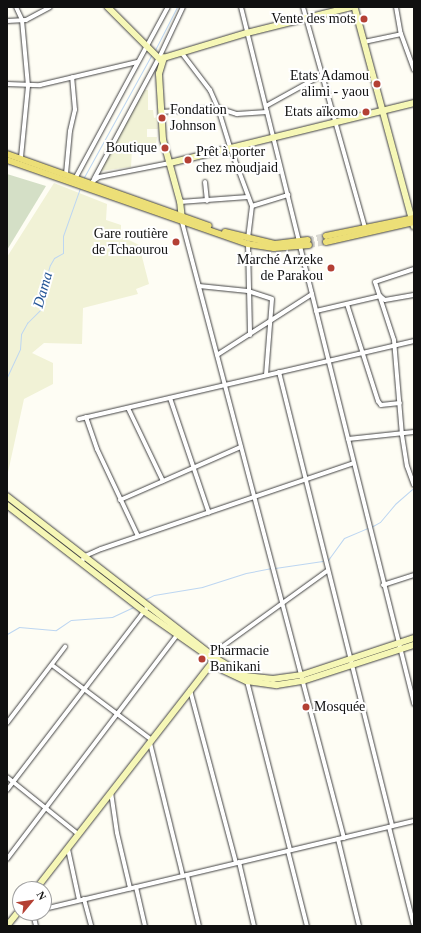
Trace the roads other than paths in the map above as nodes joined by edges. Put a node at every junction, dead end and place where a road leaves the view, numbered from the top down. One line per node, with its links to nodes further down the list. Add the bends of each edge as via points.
1 (16, 7): 12 (street)
2 (50, 7): 12 (street)
3 (108, 7): 17 (street)
4 (168, 7): 17 (street)
5 (183, 7): 19 (street)
6 (241, 7): 14 (street)
7 (303, 7): 11 (street)
8 (351, 7): 11 (street)
9 (355, 7): 16 (street)
10 (396, 7): 15 (street)
11 (307, 19): 14 (street); 22 (street)
12 (22, 20): 13 (street); 25 (street)
13 (7, 21)
14 (247, 33): 18 (street); 27 (street)
15 (401, 34): 16 (street); 21 (street)
16 (364, 42): 31 (street)
17 (149, 48): 19 (street); 20 (street)
18 (181, 52): 19 (street); 28 (street, via 210,90)
19 (159, 58): 29 (street); 42 (street)
20 (137, 62): 23 (street); 40 (street)
21 (414, 70)
22 (324, 74): 27 (street); 32 (street)
23 (72, 77): 25 (street); 39 (street, via 74,110)
24 (7, 84): 25 (street)
25 (28, 86): 36 (street)
26 (414, 103): 31 (street)
27 (266, 106): 30 (street)
28 (218, 108): 29 (street); 30 (street, via 237,114); 34 (street)
29 (161, 112): 38 (street, via 163,140)
30 (267, 112): 33 (street)
31 (383, 112): 32 (street); 49 (street)
32 (337, 122): 33 (street); 50 (street)
33 (274, 136): 34 (street); 43 (street)
34 (230, 147): 38 (street); 44 (street)
35 (7, 154): 36 (main road)
36 (21, 158): 39 (main road)
37 (7, 160): 40 (main road)
38 (170, 163): 42 (street); 46 (street)
39 (66, 174): 40 (main road)
40 (78, 180): 42 (main road)
41 (205, 182): 45 (street)
42 (91, 183): 48 (main road)
43 (288, 195): 47 (street); 53 (street)
44 (248, 197): 45 (street); 47 (street)
45 (207, 201): 46 (street)
46 (180, 202): 48 (street)
47 (252, 206): 51 (street)
48 (181, 219): 51 (main road); 55 (street)
49 (413, 221): 50 (main road); 50 (main road, via 326,239)
50 (365, 228)
51 (248, 242): 53 (main road); 56 (street)
52 (309, 242): 53 (main road)
53 (300, 244): 57 (street)
54 (414, 269): 59 (street, via 376,280)
55 (199, 286): 56 (street); 67 (street)
56 (248, 291): 62 (street, via 272,299); 63 (street)
57 (312, 294): 61 (street); 62 (street)
58 (414, 295): 59 (street, via 385,300)
59 (380, 296): 60 (street); 65 (street)
60 (347, 304): 61 (street); 66 (street)
61 (316, 311): 68 (street)
62 (269, 323): 63 (street); 70 (street)
63 (250, 335): 67 (street)
64 (414, 342): 65 (street)
65 (394, 346): 66 (street); 73 (street)
66 (363, 352): 68 (street); 73 (street, via 379,403)
67 (217, 355): 71 (street)
68 (328, 360): 69 (street); 79 (street)
69 (278, 372): 70 (street); 83 (street)
70 (266, 375): 71 (street)
71 (225, 385): 72 (street); 80 (street)
72 (170, 398): 74 (street); 82 (street)
73 (400, 403): 78 (street)
74 (128, 408): 75 (street); 84 (street)
75 (86, 417): 76 (street); 88 (street)
76 (79, 419)
77 (414, 432): 78 (street)
78 (402, 435): 79 (street); 85 (street, via 407,466)
79 (348, 439): 81 (street)
80 (241, 446): 82 (street); 87 (street)
81 (353, 463): 83 (street); 95 (street)
82 (195, 468): 84 (street); 90 (street)
83 (305, 478): 87 (street); 93 (street)
84 (163, 481): 88 (street)
85 (414, 485)
86 (7, 496): 92 (street)
87 (255, 496): 90 (street); 96 (street)
88 (120, 500): 91 (street)
89 (7, 505): 92 (street)
90 (209, 513): 91 (street)
91 (138, 536): 92 (street)
92 (84, 559): 97 (street); 98 (street)
93 (327, 571): 96 (street); 105 (street)
94 (414, 575): 95 (street)
95 (383, 585): 102 (street)
96 (282, 601): 104 (street); 108 (street)
97 (149, 605): 98 (street); 104 (street)
98 (144, 611): 99 (street); 111 (street)
99 (177, 635): 104 (street); 114 (street)
100 (414, 638): 102 (street)
101 (414, 645): 102 (street)
102 (399, 646): 105 (street); 107 (street); 113 (street)
103 (65, 647): 106 (street)
104 (214, 657): 108 (street, via 233,670 257,678 280,679); 109 (street, via 223,670); 112 (street)
105 (350, 659): 107 (street); 108 (street)
106 (52, 665): 111 (street); 115 (street)
107 (352, 665): 110 (street); 123 (street)
108 (302, 675): 110 (street)
109 (247, 681): 110 (street, via 277,685); 128 (street)
110 (303, 681): 125 (street)
111 (85, 690): 114 (street); 118 (street)
112 (190, 690): 116 (street); 130 (street)
113 (414, 704)
114 (118, 714): 116 (street); 121 (street)
115 (7, 723)
116 (151, 741): 120 (street); 131 (street)
117 (7, 777): 118 (street)
118 (14, 782): 119 (street); 121 (street)
119 (7, 790)
120 (111, 792): 124 (street); 134 (street, via 117,833)
121 (46, 808): 124 (street); 129 (street)
122 (414, 821): 123 (street)
123 (391, 827): 125 (street); 143 (street)
124 (78, 834): 127 (street)
125 (344, 838): 126 (street)
126 (338, 839): 128 (street); 142 (street)
127 (68, 849): 132 (street); 135 (street)
128 (289, 851): 130 (street); 141 (street)
129 (7, 859)
130 (238, 863): 131 (street); 140 (street)
131 (185, 875): 133 (street); 139 (street)
132 (42, 881)
133 (136, 887): 134 (street); 138 (street)
134 (130, 888): 135 (street)
135 (82, 900): 136 (street); 137 (street)
136 (52, 906)
137 (91, 926)
138 (145, 926)
139 (199, 926)
140 (254, 926)
141 (307, 926)
142 (359, 926)
143 (414, 926)

